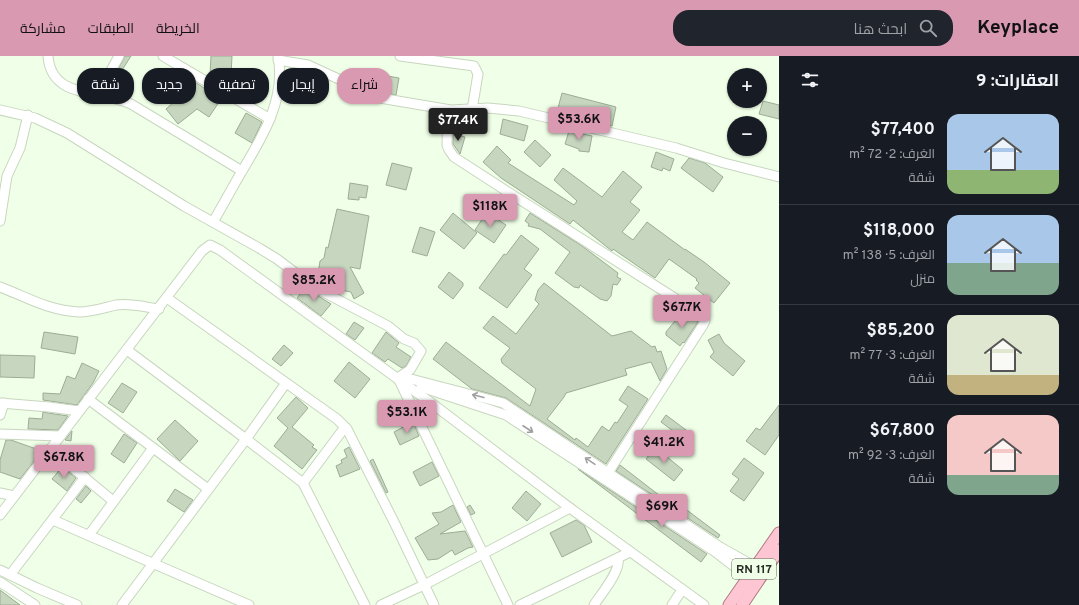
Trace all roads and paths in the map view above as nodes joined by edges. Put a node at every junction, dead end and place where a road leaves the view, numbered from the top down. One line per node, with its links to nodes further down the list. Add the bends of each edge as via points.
1 (48, 56): 8 (street, via 58,81)
2 (119, 56): 7 (street)
3 (163, 56): 14 (street)
4 (400, 56): 6 (street)
5 (278, 58): 11 (street, via 308,66 380,98); 14 (street, via 279,89)
6 (450, 59): 12 (street, via 476,68 478,79)
7 (112, 68)
8 (77, 91)
9 (131, 104): 15 (street)
10 (0, 110): 13 (street)
11 (448, 110): 12 (street); 35 (street, via 447,145 454,156 704,318 703,325)
12 (472, 110): 16 (street, via 519,111 676,148)
13 (28, 116): 17 (street, via 20,148 7,176); 18 (street, via 67,133)
14 (270, 119): 15 (street)
15 (242, 171): 18 (street)
16 (779, 177)
17 (0, 221)
18 (213, 222): 23 (street, via 264,251 314,287 414,343 421,351 410,370 399,377)
19 (0, 287): 21 (street, via 40,304 70,311 91,311 121,305)
20 (167, 298): 21 (street); 23 (street, via 210,245); 24 (street)
21 (159, 309): 22 (street)
22 (127, 350): 25 (street); 32 (street)
23 (399, 380): 35 (street, via 406,378 503,403 508,412); 42 (street); 49 (street)
24 (286, 383): 29 (street); 32 (street)
25 (88, 399): 27 (street); 33 (street)
26 (2, 403): 27 (street); 28 (street)
27 (79, 411): 31 (street)
28 (0, 415)
29 (345, 427): 37 (street); 57 (street)
30 (0, 434): 31 (street)
31 (60, 436): 34 (street)
32 (246, 439): 37 (street); 38 (street)
33 (153, 448): 38 (street); 41 (street)
34 (50, 449): 36 (street); 40 (street)
35 (606, 476): 52 (street, via 662,507 720,547); 55 (street)
36 (85, 477): 41 (street); 44 (street)
37 (303, 484): 63 (street)
38 (208, 489): 51 (street)
39 (0, 493): 40 (street)
40 (14, 496): 43 (street)
41 (113, 501): 46 (street)
42 (570, 508): 48 (street); 49 (street)
43 (0, 515)
44 (53, 520): 46 (street); 54 (street)
45 (779, 532): 52 (main road, RN 117)
46 (89, 535): 51 (street)
47 (779, 550): 52 (main road, RN 117)
48 (630, 552): 50 (street); 58 (street)
49 (484, 554): 57 (street); 66 (street)
50 (618, 558): 67 (street); 68 (street, via 616,571)
51 (153, 562): 61 (street); 62 (street)
52 (760, 569): 55 (main road, RN 117)
53 (0, 570): 54 (street)
54 (10, 575): 60 (street)
55 (752, 580): 71 (main road, RN 117); 72 (main road, RN 117)
56 (0, 582): 59 (street)
57 (424, 585): 64 (street); 65 (street)
58 (682, 590): 69 (street); 70 (street)
59 (34, 605)
60 (77, 605)
61 (122, 605)
62 (249, 605)
63 (365, 605)
64 (381, 605)
65 (434, 605)
66 (508, 605)
67 (520, 605)
68 (594, 605)
69 (672, 605)
70 (704, 605)
71 (729, 605)
72 (742, 605)

